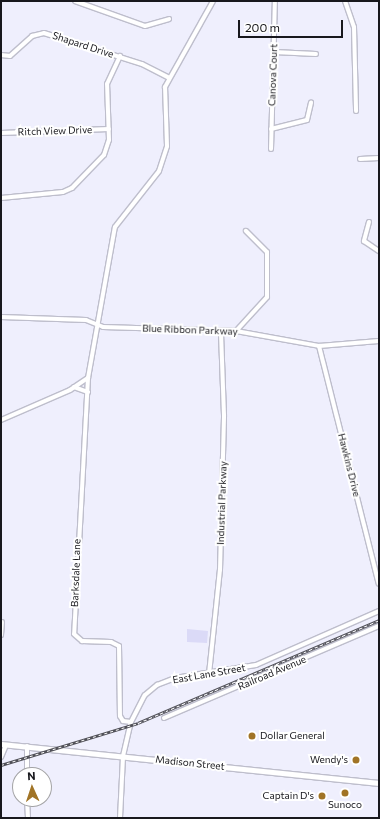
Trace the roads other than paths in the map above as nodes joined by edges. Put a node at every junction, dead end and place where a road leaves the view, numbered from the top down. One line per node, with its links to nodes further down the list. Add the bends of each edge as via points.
1 (75, 1): 5 (street, via 145,26)
2 (213, 1): 10 (street, Barksdale Lane)
3 (275, 1): 6 (street, Canova Court)
4 (345, 1): 12 (street, via 354,27)
5 (169, 19)
6 (274, 52): 7 (street); 14 (street, Canova Court)
7 (316, 54)
8 (1, 55): 9 (street, Shapard Drive, via 10,56 32,36 44,33)
9 (120, 56): 10 (street, Shapard Drive); 13 (street, via 107,84)
10 (169, 78): 24 (street, Barksdale Lane, via 165,87 167,146 159,171 115,227)
11 (311, 102): 14 (street, via 307,120)
12 (356, 111)
13 (109, 129): 15 (street, Ritch View Drive); 19 (street, via 104,155 72,188 56,194)
14 (271, 129): 16 (street, Canova Court)
15 (1, 133)
16 (271, 149)
17 (379, 158): 18 (street)
18 (360, 160)
19 (1, 198)
20 (369, 222): 22 (street, via 365,242)
21 (246, 231): 25 (street, via 267,252 267,297)
22 (379, 251)
23 (1, 317): 24 (street, Blue Ribbon Parkway, via 86,320)
24 (96, 324): 26 (street, Blue Ribbon Parkway, via 103,327); 29 (street, Barksdale Lane)
25 (236, 331): 26 (street, Blue Ribbon Parkway); 28 (street, Blue Ribbon Parkway)
26 (221, 332): 38 (street, Industrial Parkway, via 224,415 220,570)
27 (379, 341): 28 (street, Blue Ribbon Parkway)
28 (319, 346): 33 (street, Hawkins Drive)
29 (88, 378): 30 (street); 31 (street, Barksdale Lane)
30 (74, 387): 31 (street); 32 (street)
31 (88, 392): 40 (street, Barksdale Lane, via 74,634 82,642 111,642 119,646 120,716 123,721)
32 (1, 420)
33 (379, 584)
34 (379, 612): 38 (street, East Lane Street, via 281,656 256,665)
35 (2, 622): 37 (street)
36 (379, 626): 39 (street, Railroad Avenue)
37 (1, 635)
38 (208, 674): 40 (street, East Lane Street, via 175,678 157,685 145,695)
39 (164, 718)
40 (131, 722): 43 (street, East Lane Street)
41 (4, 744): 42 (main road, Madison Street); 44 (street)
42 (27, 746): 43 (main road, Madison Street); 45 (street)
43 (123, 756): 46 (main road, Madison Street); 49 (street, East Lane Street)
44 (1, 757)
45 (27, 767)
46 (379, 783)
47 (27, 807): 48 (street)
48 (28, 818)
49 (120, 818)

